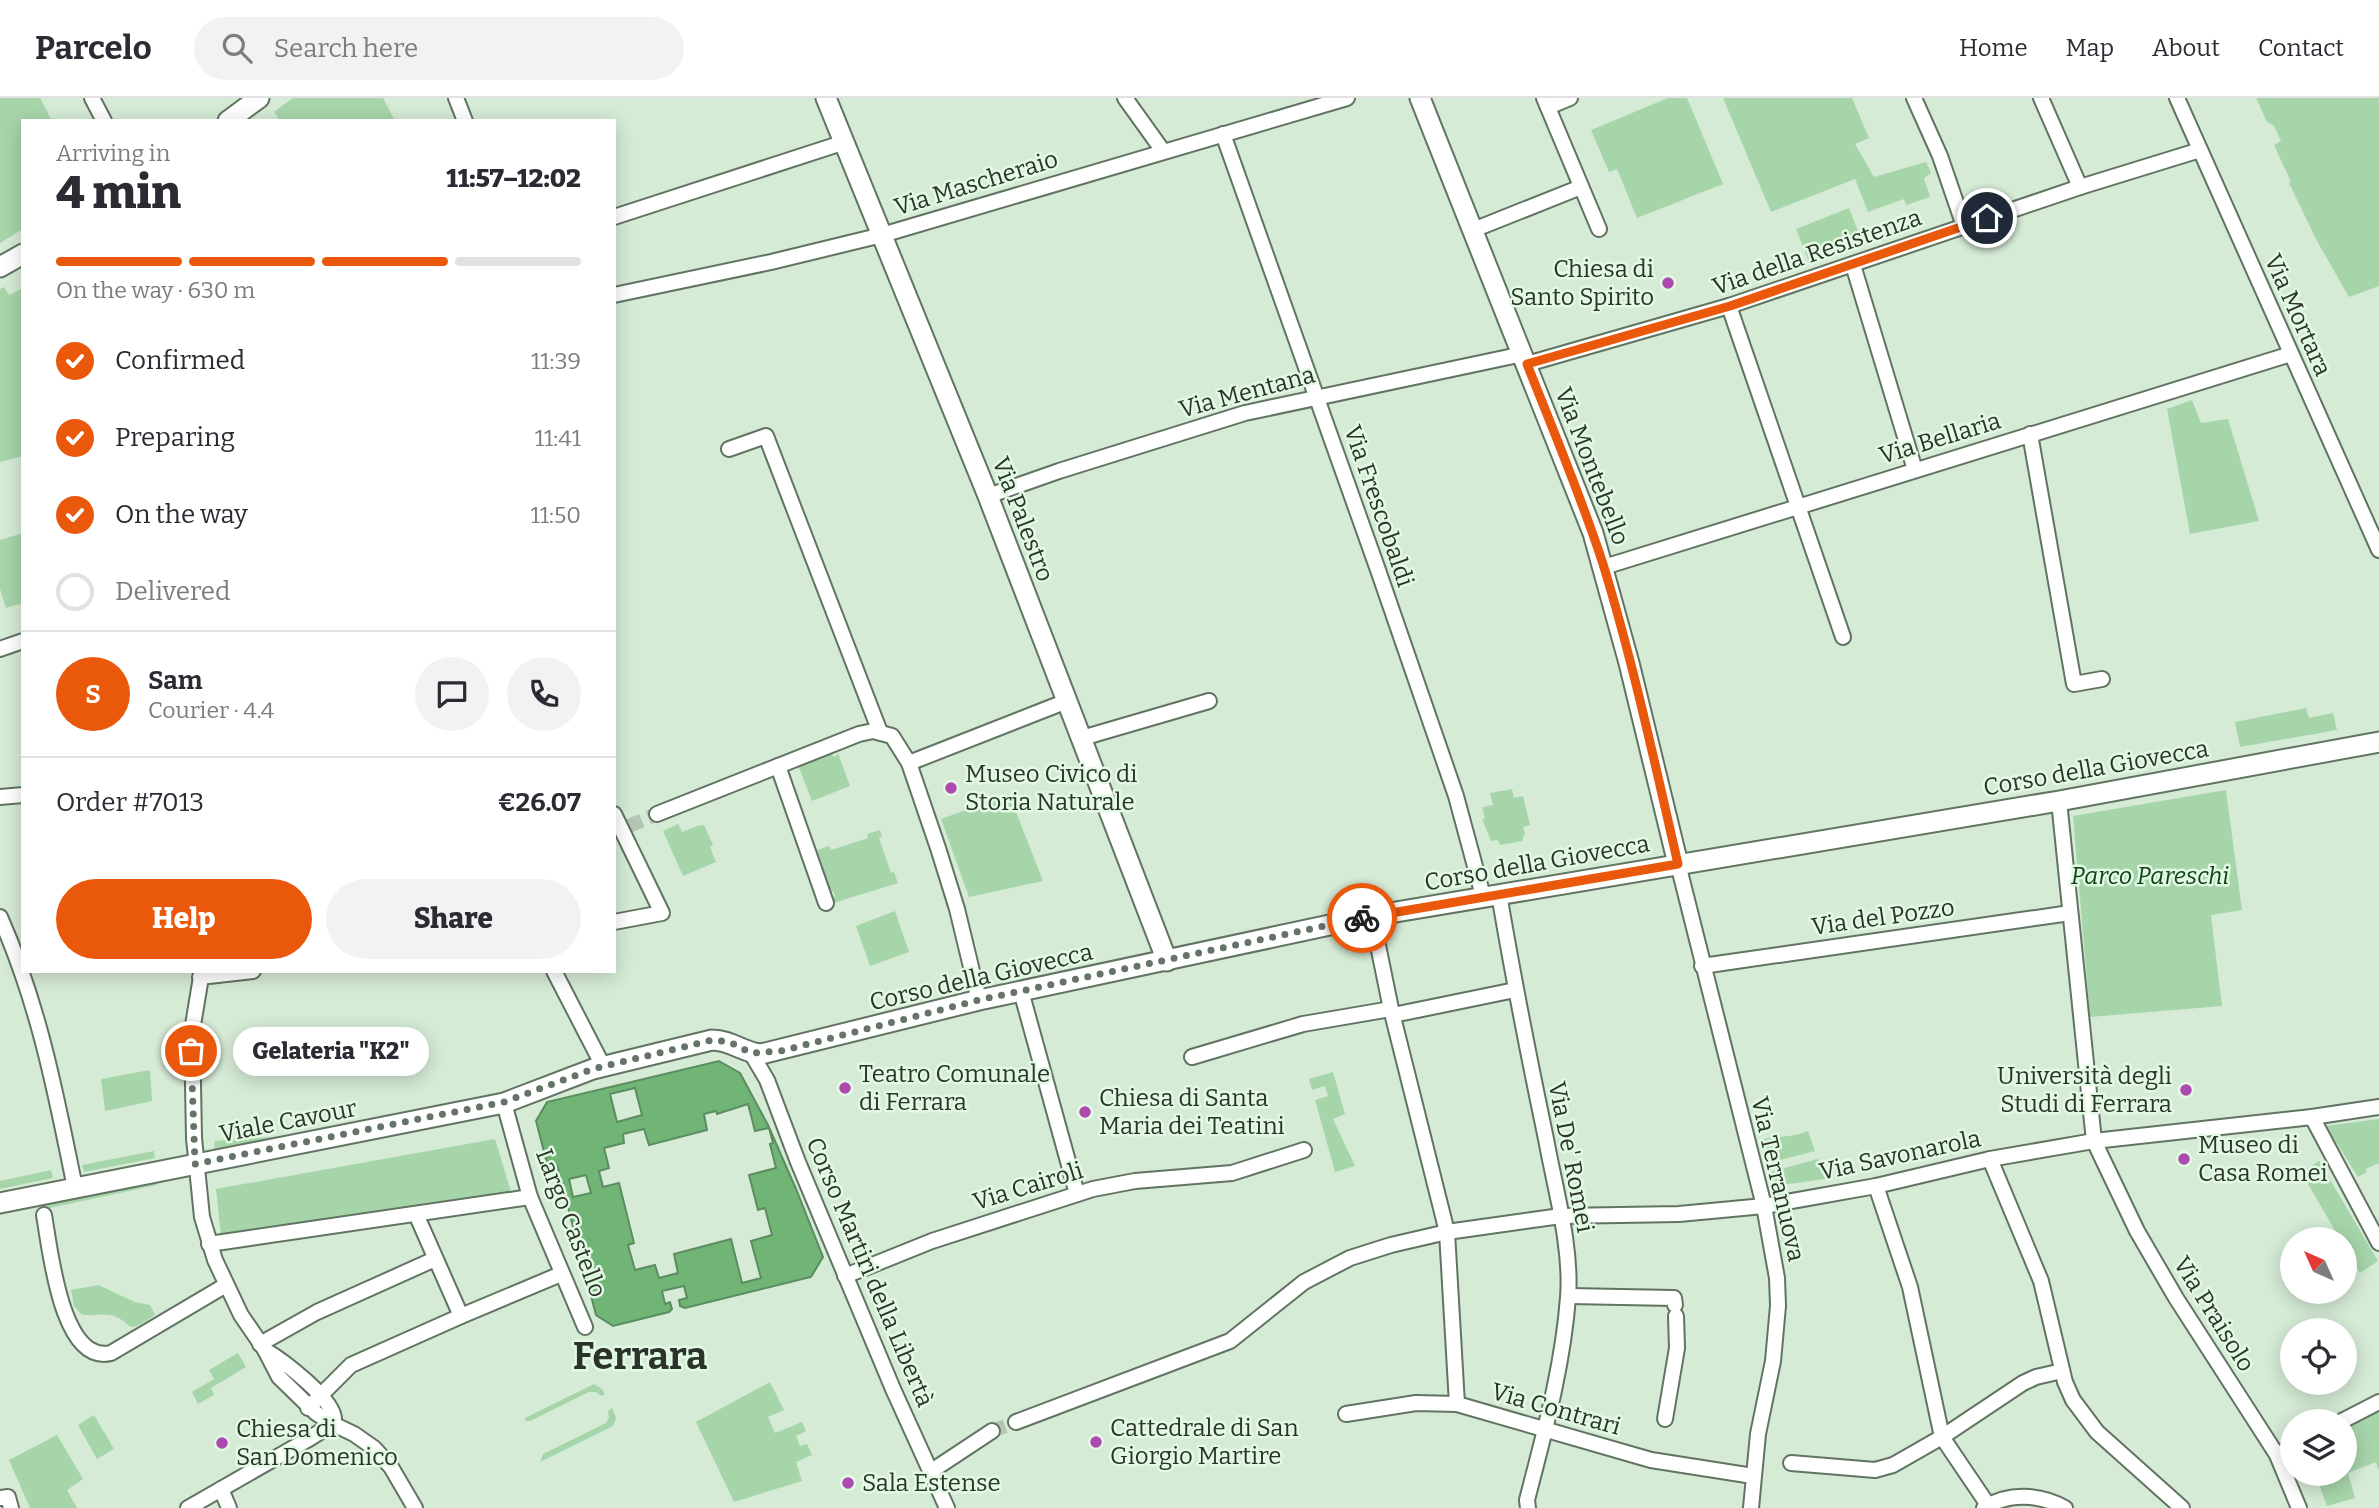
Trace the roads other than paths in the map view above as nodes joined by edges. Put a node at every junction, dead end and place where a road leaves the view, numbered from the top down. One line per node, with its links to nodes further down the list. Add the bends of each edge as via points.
1 (92, 98): 15 (street)
2 (260, 98): 16 (street)
3 (456, 98): 17 (street)
4 (826, 98): 19 (street, Via Palestro)
5 (1125, 98): 21 (street)
6 (1290, 98): 14 (street)
7 (1347, 98): 14 (street, Via Mascheraio)
8 (1420, 98): 27 (street, Via Montebello)
9 (1570, 98): 13 (street)
10 (1914, 98): 25 (street)
11 (2041, 98): 23 (street)
12 (2177, 98): 20 (street, Via Mortara)
13 (1546, 103): 22 (street)
14 (1296, 113): 18 (street, Via Mascheraio)
15 (103, 119)
16 (231, 119)
17 (465, 119)
18 (1223, 134): 21 (street, Via Mascheraio); 36 (street, Via Frescobaldi)
19 (845, 142): 24 (street); 28 (street, Via Palestro)
20 (2200, 150): 23 (street, Via della Resistenza); 34 (street, Via Mortara)
21 (1163, 151): 28 (street, Via Mascheraio)
22 (1581, 187): 26 (street); 27 (street)
23 (2080, 187): 25 (street, Via della Resistenza)
24 (616, 216)
25 (1964, 226): 30 (street, Via della Resistenza)
26 (1599, 229)
27 (1473, 230): 35 (street, Via Montebello)
28 (882, 235): 32 (street, Via Mascheraio); 40 (street, Via Palestro)
29 (21, 255): 31 (street)
30 (1853, 265): 33 (street, Via della Resistenza); 39 (street)
31 (0, 267)
32 (616, 295)
33 (1730, 306): 35 (street, Via della Resistenza); 41 (street)
34 (2291, 354): 37 (street, Via Bellaria); 42 (street, Via Mortara)
35 (1525, 359): 36 (street, Via Mentana); 43 (street, Via Montebello)
36 (1317, 397): 40 (street, Via Mentana, via 1233,416); 61 (street, Via Frescobaldi)
37 (2030, 434): 39 (street, Via Bellaria); 47 (street, via 2074,684)
38 (729, 449): 50 (street, via 766,436)
39 (1915, 470): 41 (street, Via Bellaria)
40 (988, 496): 48 (street, Via Palestro)
41 (1797, 507): 43 (street, Via Bellaria); 44 (street)
42 (2379, 550)
43 (1604, 566): 60 (street, Via Montebello)
44 (1843, 637)
45 (21, 642): 46 (street)
46 (0, 649)
47 (2102, 679)
48 (1067, 701): 51 (street, Via Palestro); 53 (street)
49 (1209, 701): 51 (street)
50 (880, 732): 53 (street, via 892,736); 54 (street, via 866,732)
51 (1082, 738): 67 (street, Via Palestro)
52 (2379, 742): 57 (street, Corso della Giovecca)
53 (909, 763): 75 (street, via 957,909)
54 (778, 766): 58 (street); 62 (street)
55 (21, 794): 56 (street)
56 (0, 797)
57 (2059, 801): 60 (street, Corso della Giovecca); 63 (street, Via Praisolo)
58 (657, 814)
59 (616, 816): 66 (street, via 625,827 662,913)
60 (1678, 864): 61 (street, Corso della Giovecca); 68 (street, Via Terranuova)
61 (1491, 895): 64 (street, Corso della Giovecca); 74 (street, Via De' Romei)
62 (826, 903)
63 (2070, 913): 68 (street, Via del Pozzo); 83 (street, Via Praisolo)
64 (1372, 916): 67 (street, Corso della Giovecca); 76 (street)
65 (0, 917): 69 (street)
66 (616, 922)
67 (1167, 961): 73 (street, Corso della Giovecca)
68 (1702, 966): 92 (street, Via Terranuova)
69 (21, 971)
70 (22, 973): 88 (street, via 44,1041)
71 (555, 973): 79 (street)
72 (201, 974): 86 (street, via 191,1051)
73 (1021, 990): 75 (street, Corso della Giovecca); 89 (street)
74 (1515, 990): 76 (street); 95 (street, Via De' Romei)
75 (979, 1000): 77 (street, Corso della Giovecca, via 781,1051)
76 (1392, 1012): 78 (street, via 1303,1024); 96 (street)
77 (751, 1053): 79 (street, via 730,1042 712,1040); 101 (street, Corso Martiri della Libertà, via 774,1097)
78 (1192, 1057)
79 (603, 1066): 80 (street)
80 (504, 1102): 86 (street, Viale Cavour); 90 (street, Largo Castello)
81 (2379, 1107): 82 (street, Via Savonarola)
82 (2312, 1117): 83 (street, Via Savonarola); 97 (street)
83 (2094, 1141): 85 (street, Via Savonarola); 122 (street, Via Praisolo, via 2143,1242)
84 (1304, 1150): 89 (street, Via Cairoli, via 1232,1172 1135,1181)
85 (1990, 1159): 87 (street, Via Savonarola); 107 (street, via 2041,1281)
86 (195, 1164): 88 (street, Viale Cavour); 98 (street)
87 (1876, 1186): 92 (street, Via Savonarola); 120 (street, via 1910,1287)
88 (75, 1188): 91 (street, Viale Cavour)
89 (1077, 1194): 101 (street, Via Cairoli, via 932,1241)
90 (530, 1197): 93 (street); 100 (street, Largo Castello)
91 (0, 1203)
92 (1764, 1206): 95 (street, Via Savonarola, via 1679,1214); 125 (street, Via Terranuova, via 1778,1306)
93 (416, 1214): 98 (street); 99 (street)
94 (44, 1215): 102 (street, via 62,1306 80,1341 98,1354 111,1353)
95 (1561, 1216): 96 (street, Via Savonarola); 103 (street, Via De' Romei)
96 (1447, 1232): 110 (street); 115 (street, Via Savonarola, via 1350,1258 1304,1282 1230,1341)
97 (2379, 1243)
98 (209, 1244): 102 (street)
99 (435, 1259): 104 (street); 106 (street, via 317,1312)
100 (561, 1274): 104 (street); 105 (street, Largo Castello)
101 (845, 1276): 124 (street, Corso Martiri della Libertà)
102 (226, 1285): 106 (street)
103 (1569, 1296): 114 (street, via 1674,1298 1677,1348); 117 (street, Via De' Romei)
104 (461, 1316): 108 (street, via 351,1366)
105 (585, 1327)
106 (263, 1347): 108 (street); 111 (street, via 279,1377)
107 (2062, 1371): 120 (street, via 2024,1383); 137 (street, via 2087,1422)
108 (320, 1395): 111 (street); 116 (street, via 334,1414)
109 (2379, 1402): 112 (street)
110 (1457, 1404): 113 (street, Via Contrari, via 1416,1402); 117 (street, Via Contrari)
111 (307, 1406): 116 (street); 119 (street, via 317,1425)
112 (2357, 1413)
113 (1346, 1414)
114 (1665, 1419)
115 (1016, 1422)
116 (331, 1423): 119 (street); 132 (street, via 354,1433 382,1455)
117 (1545, 1429): 125 (street, Via Contrari, via 1651,1460); 134 (street, Via De' Romei)
118 (992, 1431): 124 (street)
119 (312, 1437): 126 (street)
120 (1942, 1437): 123 (street, via 1884,1468); 128 (street)
121 (2280, 1453): 122 (street)
122 (2277, 1455): 138 (street, Via Praisolo)
123 (1791, 1463)
124 (930, 1472): 133 (street, Corso Martiri della Libertà)
125 (1753, 1476): 135 (street, Via Terranuova)
126 (221, 1489): 130 (street); 131 (street)
127 (0, 1498): 129 (street, via 8,1497)
128 (1992, 1506): 136 (street, via 2035,1497)
129 (11, 1508)
130 (188, 1508)
131 (229, 1508)
132 (415, 1508)
133 (947, 1508)
134 (1528, 1508)
135 (1751, 1508)
136 (2065, 1508)
137 (2182, 1508)
138 (2299, 1508)

